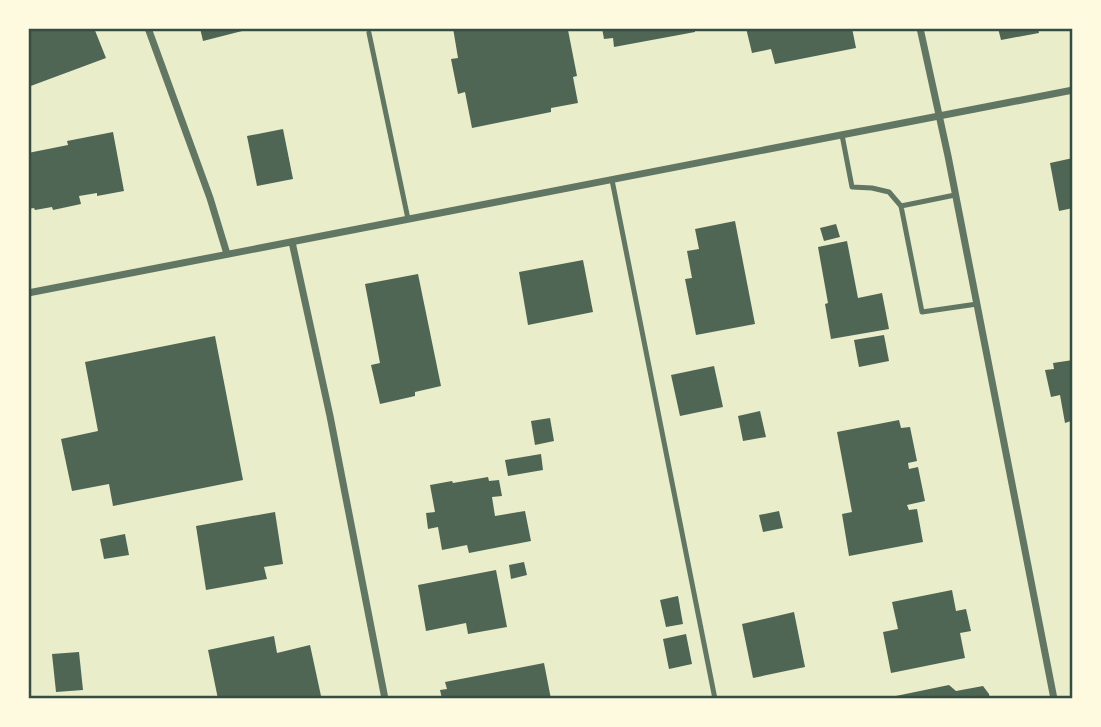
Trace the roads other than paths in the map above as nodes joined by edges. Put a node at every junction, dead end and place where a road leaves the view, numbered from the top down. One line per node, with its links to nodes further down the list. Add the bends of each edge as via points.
1 (148, 28): 12 (street)
2 (920, 28): 5 (street)
3 (369, 33): 10 (lane)
4 (1073, 90): 5 (street)
5 (939, 116): 6 (street); 8 (street)
6 (842, 135): 7 (street); 9 (lane, via 852,187 889,191)
7 (612, 180): 10 (street); 16 (lane)
8 (955, 195): 9 (lane); 14 (street)
9 (901, 206): 14 (lane, via 922,312)
10 (408, 219): 11 (street)
11 (292, 242): 12 (street); 15 (street)
12 (228, 254): 13 (street)
13 (28, 293)
14 (977, 304): 17 (street)
15 (385, 699)
16 (715, 699)
17 (1054, 699)

